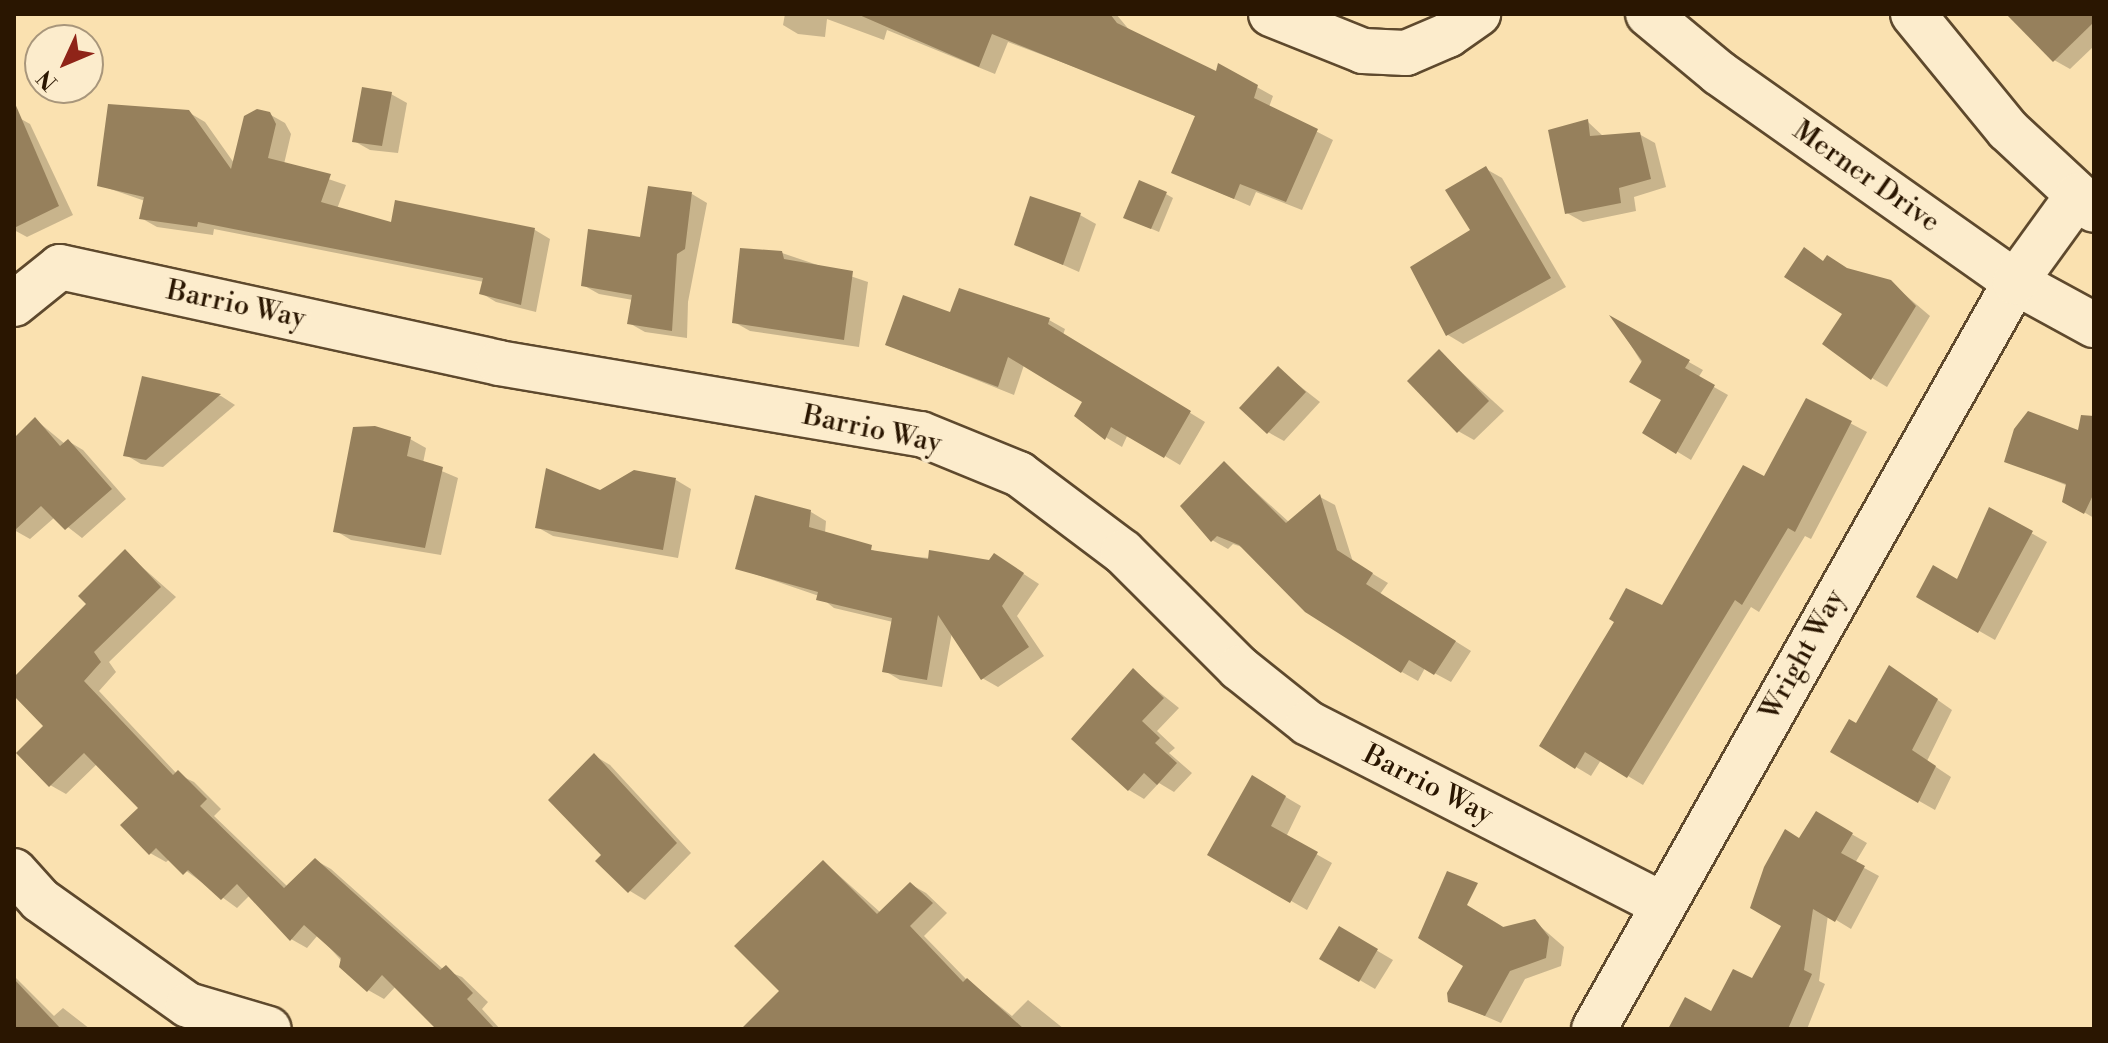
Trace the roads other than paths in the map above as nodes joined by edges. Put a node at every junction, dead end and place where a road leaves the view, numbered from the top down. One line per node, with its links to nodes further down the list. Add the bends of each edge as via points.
1 (1271, 14): 2 (street, via 1363,51 1406,53 1448,35)
2 (1478, 14)
3 (1648, 14): 6 (street, Merner Drive, via 1719,73)
4 (1913, 14): 5 (street, via 2008,130)
5 (2086, 202): 6 (street, Wright Way)
6 (2015, 282): 8 (street, Merner Drive); 10 (street, Wright Way)
7 (14, 304): 10 (street, Barrio Way, via 60,267 499,363 921,434 1019,474 1112,543 1239,668 1308,723)
8 (2094, 325)
9 (14, 871): 11 (street, via 40,900 188,1005)
10 (1663, 905): 12 (street, Wright Way)
11 (269, 1029)
12 (1594, 1029)

